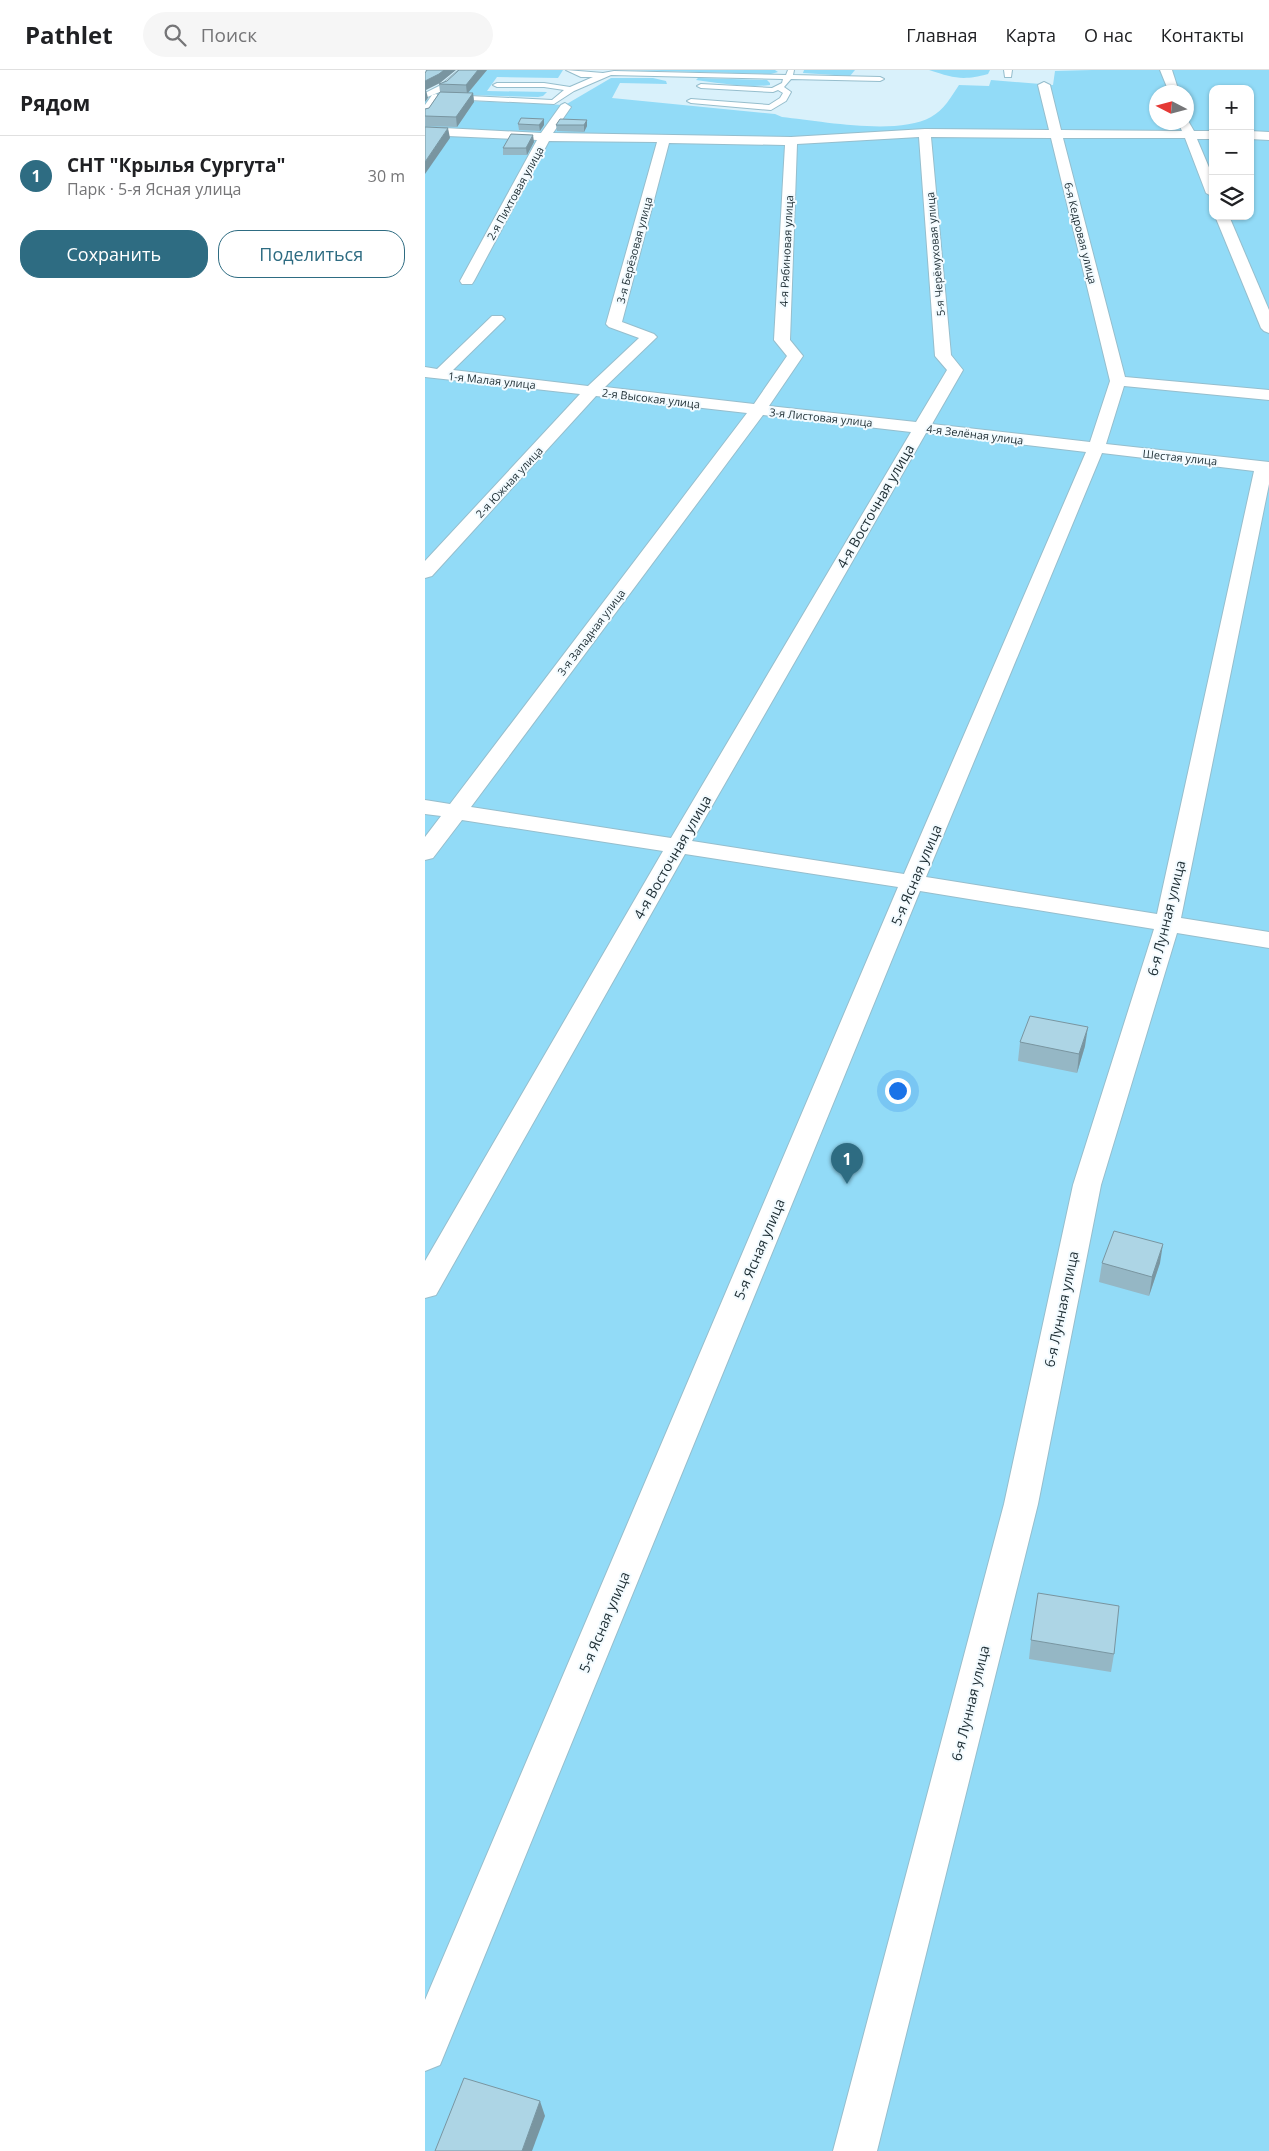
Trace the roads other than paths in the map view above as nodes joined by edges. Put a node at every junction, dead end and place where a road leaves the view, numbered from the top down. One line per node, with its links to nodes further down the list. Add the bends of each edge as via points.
1 (464, 70): 15 (lane)
2 (1166, 70): 12 (street)
3 (573, 71): 4 (lane, via 597,75); 14 (lane, via 575,82)
4 (614, 72): 6 (lane); 14 (lane)
5 (789, 73): 7 (lane); 8 (lane); 13 (lane)
6 (658, 74): 7 (lane); 9 (lane)
7 (697, 74): 9 (lane, via 685,79)
8 (880, 79)
9 (687, 83): 13 (lane, via 763,91)
10 (497, 84): 14 (lane)
11 (1045, 85): 24 (street, 6-я Кедровая улица)
12 (1171, 85)
13 (780, 88): 16 (lane, via 787,92 771,108)
14 (571, 89): 15 (lane, via 554,102)
15 (429, 96): 18 (street)
16 (691, 101)
17 (565, 107): 28 (street, 2-я Пихтовая улица)
18 (425, 114)
19 (1149, 129): 24 (street)
20 (1187, 130): 31 (street)
21 (1194, 130): 25 (street)
22 (425, 131): 28 (street)
23 (925, 133): 24 (street); 30 (street); 38 (street, 5-я Черёмуховая улица, via 943,356)
24 (1056, 133): 40 (street, 6-я Кедровая улица)
25 (1209, 133)
26 (1254, 135): 27 (street)
27 (1269, 136)
28 (545, 138): 29 (street); 33 (street, 2-я Пихтовая улица)
29 (665, 140): 30 (street); 36 (street, 3-я Берёзовая улица, via 614,324)
30 (791, 142): 37 (street, 4-я Рябиновая улица, via 781,340)
31 (1209, 183)
32 (1224, 220): 35 (street)
33 (467, 281)
34 (497, 319): 39 (street, 1-я Малая улица)
35 (1269, 328)
36 (649, 337): 41 (street, 2-я Высокая улица)
37 (795, 356): 43 (street, 3-я Листовая улица)
38 (955, 370): 44 (street, 4-я Зелёная улица)
39 (433, 373): 41 (street, 1-я Малая улица)
40 (1118, 381): 42 (street); 45 (street, 5-я Ясная улица)
41 (592, 391): 43 (street, 2-я Высокая улица); 47 (street, 2-я Южная улица)
42 (1269, 395)
43 (758, 410): 44 (street, 3-я Листовая улица); 49 (street, 3-я Западная улица)
44 (920, 427): 45 (street, 4-я Зелёная улица); 50 (street, 4-я Восточная улица)
45 (1096, 448): 46 (street, Шестая улица); 52 (street, 5-я Ясная улица)
46 (1267, 466): 53 (street, 6-я Лунная улица)
47 (425, 572)
48 (425, 807): 49 (street)
49 (456, 812): 50 (street); 51 (street, 3-я Западная улица)
50 (677, 847): 52 (street); 55 (street, 4-я Восточная улица)
51 (425, 853)
52 (912, 882): 53 (street); 56 (street, 5-я Ясная улица)
53 (1167, 925): 54 (street); 57 (street, 6-я Лунная улица, via 1087,1185 1021,1504)
54 (1269, 940)
55 (425, 1287)
56 (425, 2050)
57 (855, 2151)

